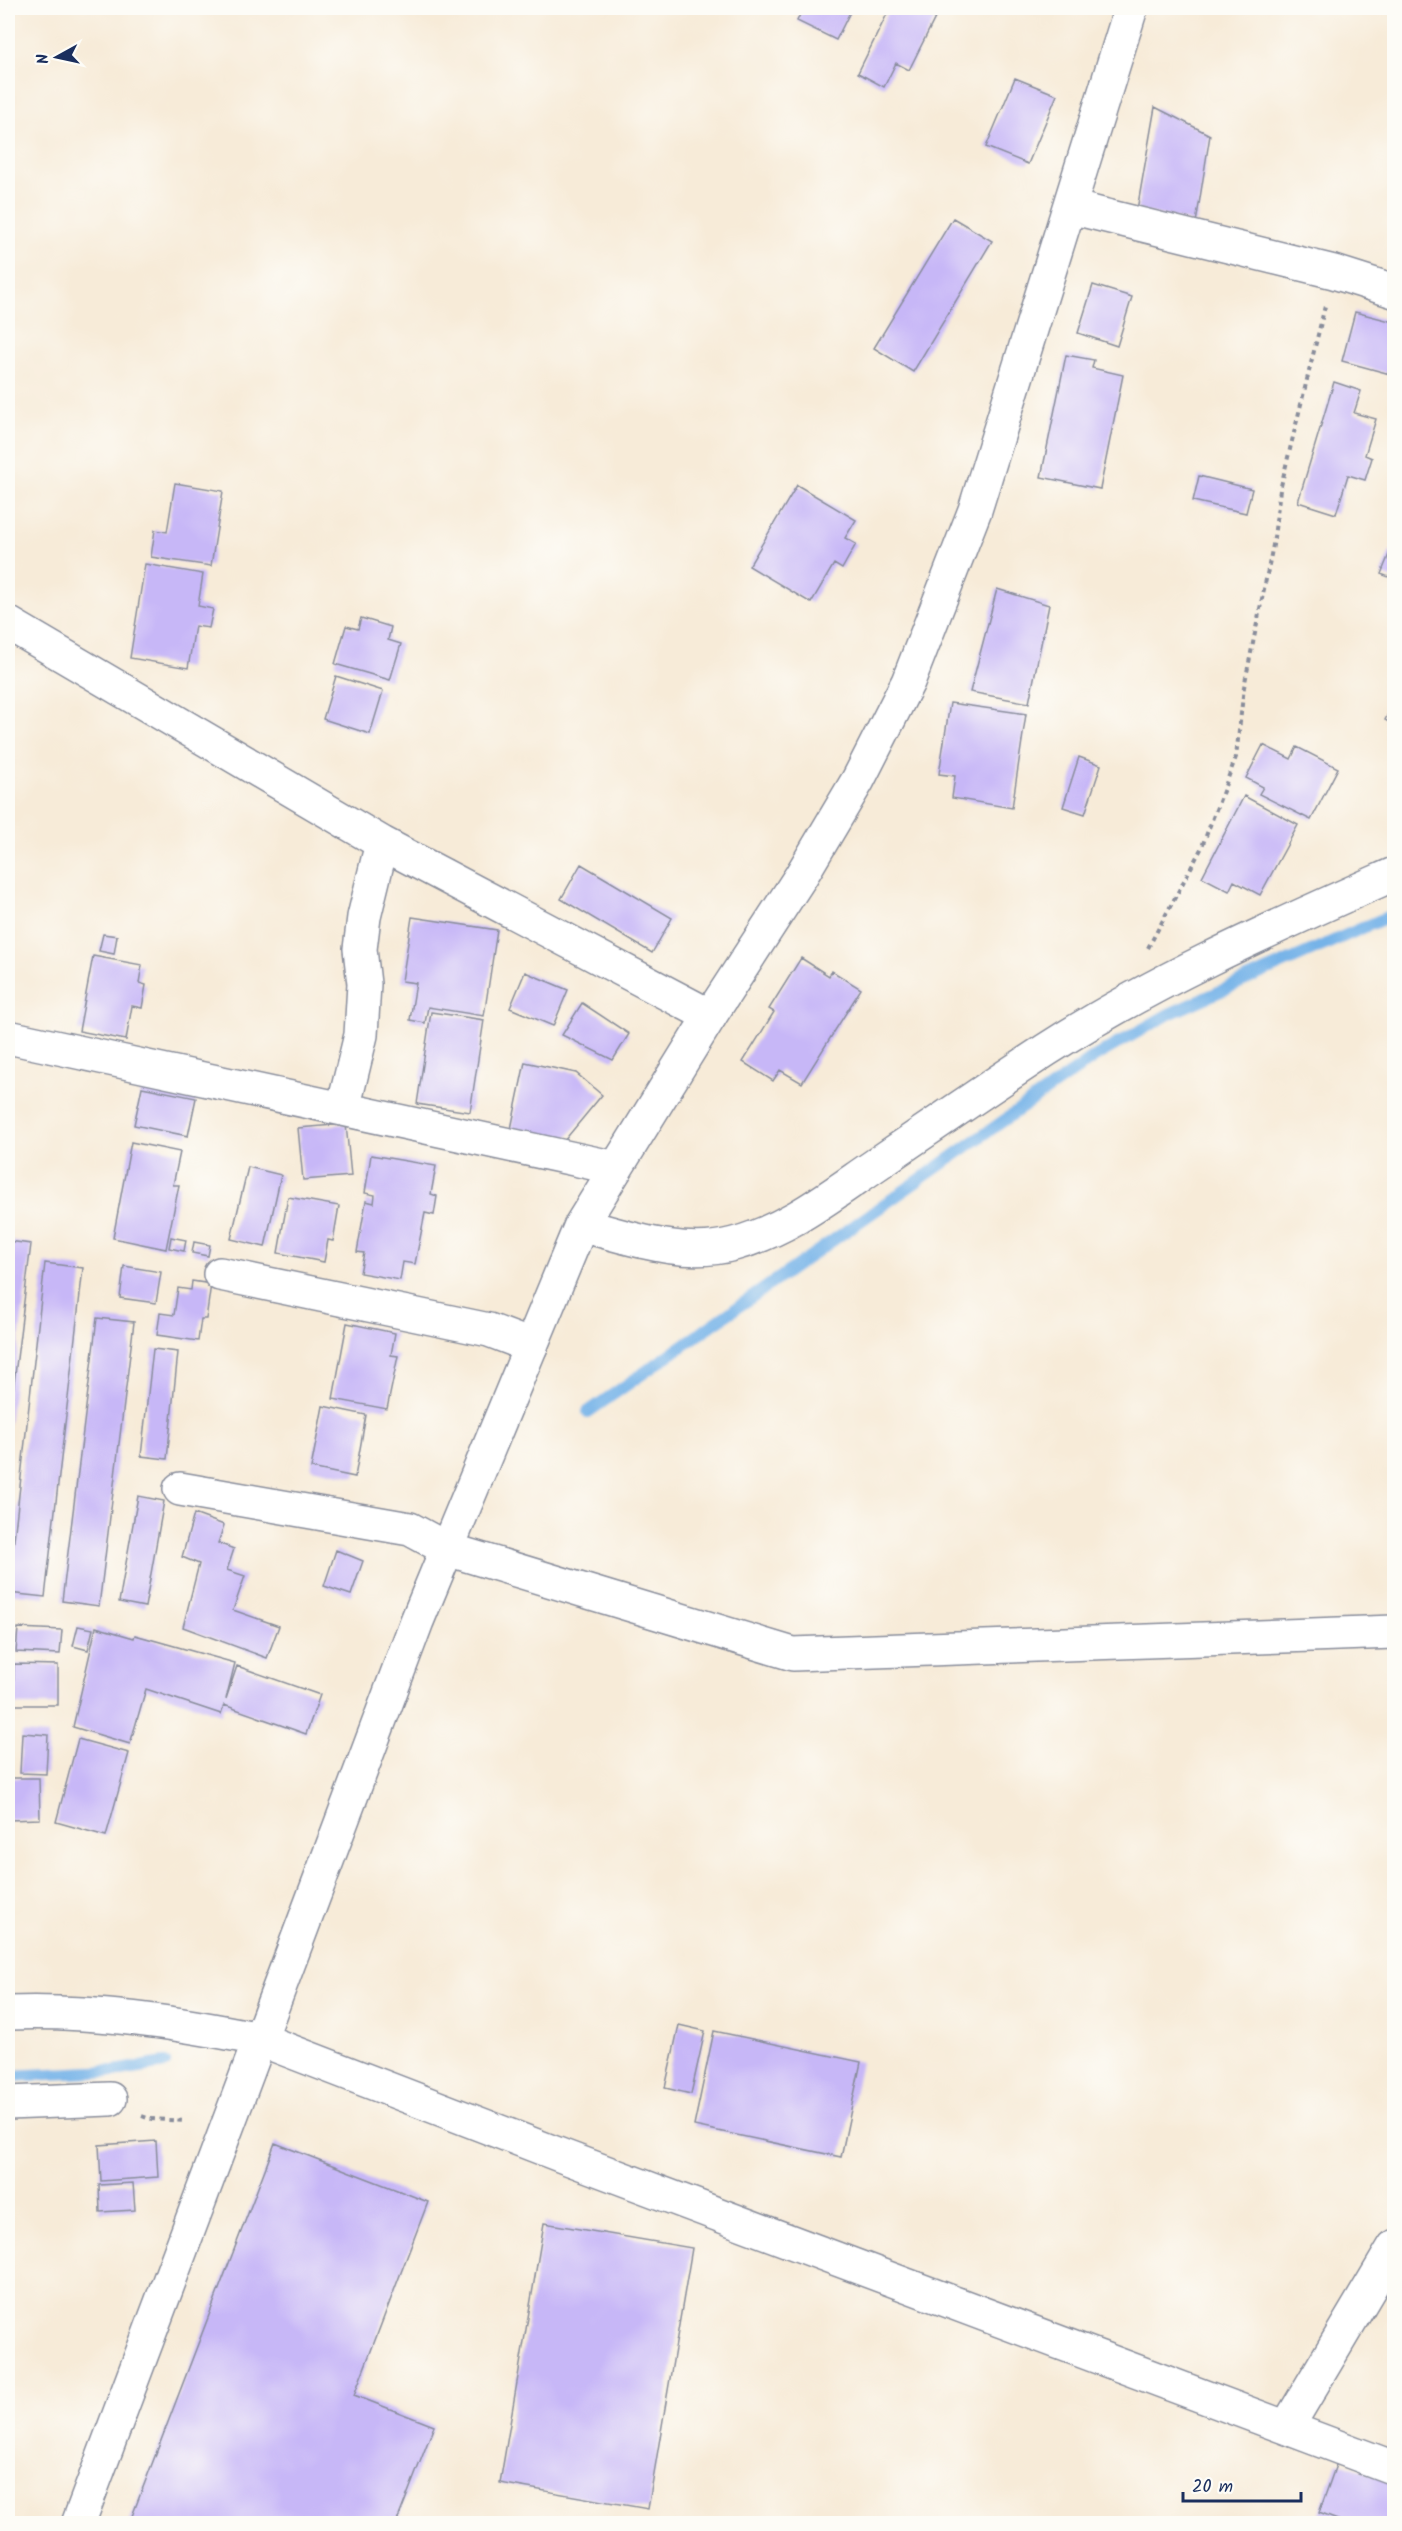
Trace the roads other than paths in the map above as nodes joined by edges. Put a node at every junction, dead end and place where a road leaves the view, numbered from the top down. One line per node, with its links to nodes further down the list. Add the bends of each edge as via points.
1 (1131, 8): 2 (street)
2 (1070, 207): 3 (street, via 1334,272); 7 (street, via 975,510 908,682 847,799)
3 (1395, 291)
4 (8, 622): 5 (street)
5 (382, 843): 7 (street); 9 (street, via 364,917 360,949 364,984 361,1035)
6 (1395, 874): 11 (street, via 1262,932 1148,989 1046,1050 812,1208 753,1238 711,1248 664,1247)
7 (710, 1016): 10 (street)
8 (8, 1037): 9 (street)
9 (343, 1109): 10 (street)
10 (616, 1168): 11 (street)
11 (581, 1225): 13 (street)
12 (219, 1274): 13 (street, via 489,1330)
13 (531, 1346): 15 (street)
14 (180, 1489): 15 (street, via 410,1530)
15 (447, 1549): 16 (street, via 793,1654); 18 (street)
16 (1395, 1632)
17 (8, 2013): 18 (street, via 93,2013 172,2022)
18 (260, 2039): 22 (street); 24 (street)
19 (110, 2099): 20 (street)
20 (8, 2103)
21 (1395, 2247): 22 (street)
22 (1287, 2427): 23 (street)
23 (1395, 2468)
24 (78, 2523)

